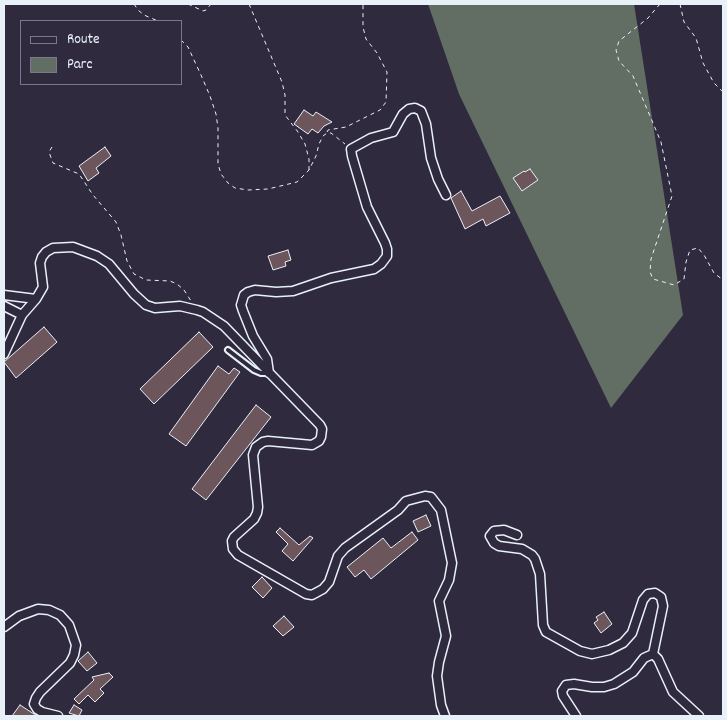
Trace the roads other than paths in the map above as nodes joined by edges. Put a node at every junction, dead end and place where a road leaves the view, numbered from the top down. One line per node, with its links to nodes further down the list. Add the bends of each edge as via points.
1 (446, 195): 8 (street, via 431,158 422,112 415,108 409,108 403,114 393,132 371,138 352,149 367,207 385,243 386,256 374,269 331,278 293,291 248,292 241,305 253,336 267,359)
2 (4, 295): 3 (street)
3 (36, 299): 5 (street); 8 (street, via 43,287 42,257 53,248 73,247 109,264 146,305 155,308 180,306 203,312 224,326)
4 (4, 306): 5 (street)
5 (22, 315): 7 (street)
6 (228, 350): 8 (lane, via 254,370)
7 (4, 354)
8 (270, 373): 13 (street, via 320,425 322,433 319,441 312,445 268,441 256,447 253,455 257,513 234,537 233,549 238,555 312,595 330,582 340,553 406,501 431,497 445,522 452,563 449,580 439,600 446,636 438,676)
9 (517, 535): 11 (street, via 504,530 494,531 490,536 499,546 522,549 535,559 540,574 546,632 580,651 592,654 609,650 623,643 632,633 643,600 648,594 655,593 661,597 663,606)
10 (4, 627): 12 (street, via 19,616 38,609 60,614 69,625 76,645 74,655 35,701 37,709)
11 (653, 654): 14 (street, via 614,684 598,687 566,685 563,696); 15 (street, via 673,692)
12 (58, 716)
13 (445, 716)
14 (576, 716)
15 (699, 716)

